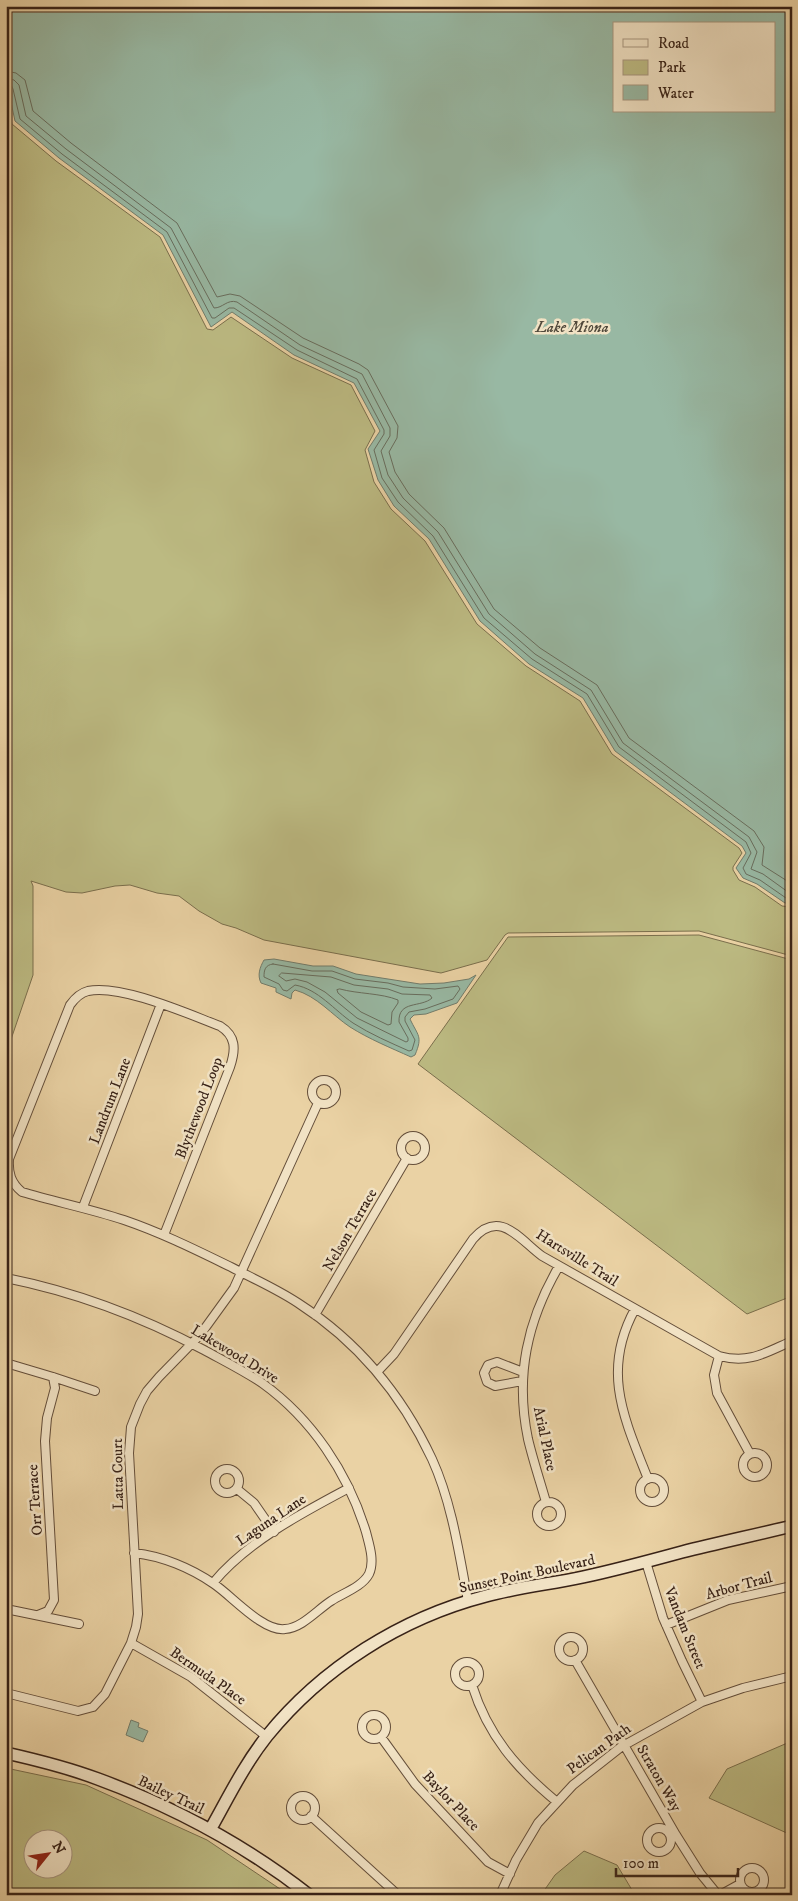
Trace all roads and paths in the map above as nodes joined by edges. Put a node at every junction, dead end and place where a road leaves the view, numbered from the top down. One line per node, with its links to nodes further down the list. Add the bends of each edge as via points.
1 (161, 1004): 4 (street, Landrum Lane); 4 (street, Blythewood Loop, via 99,990 74,998 14,1145 8,1169 16,1187 22,1192); 5 (street, Blythewood Loop, via 220,1026 231,1036 235,1050)
2 (318, 1103): 7 (street, Latta Court)
3 (407, 1158): 10 (street, Nelson Terrace)
4 (83, 1207): 5 (street, Blythewood Loop)
5 (164, 1235): 7 (street, Blythewood Loop)
6 (559, 1266): 9 (street, Hartsville Trail); 15 (street, Hartsville Trail, via 504,1226 479,1232 394,1354); 16 (street, Arial Place, via 538,1306)
7 (242, 1273): 10 (street, Blythewood Loop); 12 (street, Latta Court, via 225,1301)
8 (6, 1278): 12 (street, Lakewood Drive, via 60,1290 128,1314)
9 (635, 1309): 13 (street, Hartsville Trail); 21 (street, via 618,1352 618,1388 627,1426)
10 (316, 1315): 15 (street, Blythewood Loop)
11 (792, 1341): 13 (street, Hartsville Trail, via 754,1358 733,1360)
12 (191, 1343): 22 (street, Lakewood Drive, via 261,1382 288,1405 322,1443); 27 (street, Latta Court, via 147,1391 132,1427 128,1453)
13 (719, 1356): 20 (street, via 714,1375 717,1393)
14 (6, 1363): 17 (street)
15 (377, 1372): 31 (street, Blythewood Loop, via 412,1422 435,1467 450,1510)
16 (522, 1372): 18 (street, Arial Place); 18 (street, via 497,1362 488,1365 484,1373 487,1382 495,1386)
17 (53, 1376): 19 (street); 33 (street, Orr Terrace, via 55,1388 45,1441 54,1600 48,1611)
18 (522, 1381): 24 (street, Arial Place, via 528,1441)
19 (95, 1391)
20 (750, 1454)
21 (648, 1479)
22 (349, 1488): 26 (street, Laguna Lane); 29 (street, Lakewood Drive, via 361,1516 371,1557 369,1574 357,1586 293,1628 280,1630 268,1626)
23 (237, 1489): 26 (street, via 254,1503)
24 (546, 1502)
25 (792, 1526): 28 (street, Sunset Point Boulevard)
26 (274, 1532): 29 (street, Laguna Lane, via 231,1564)
27 (134, 1553): 29 (street, Lakewood Drive, via 177,1564); 36 (street, Latta Court, via 138,1614)
28 (646, 1562): 31 (street, Sunset Point Boulevard); 35 (street, Vandam Street)
29 (213, 1583)
30 (792, 1586): 35 (street, Arbor Trail, via 728,1600)
31 (468, 1601): 42 (street, Sunset Point Boulevard, via 432,1613 368,1646 311,1691)
32 (6, 1609): 33 (street)
33 (38, 1615): 34 (street)
34 (78, 1624)
35 (666, 1624): 41 (street, Vandam Street)
36 (130, 1643): 40 (street, Latta Court, via 105,1694 93,1707 78,1711); 42 (street, Bermuda Place, via 191,1677)
37 (575, 1660): 44 (street, Straton Way)
38 (792, 1676): 41 (street, Pelican Path)
39 (472, 1685): 46 (street, via 489,1728 510,1758)
40 (6, 1693)
41 (702, 1702): 44 (street, Pelican Path)
42 (267, 1736): 48 (street, Sunset Point Boulevard, via 241,1774)
43 (381, 1737): 49 (street, Baylor Place, via 415,1784 488,1862)
44 (624, 1745): 46 (street, Pelican Path, via 573,1785); 54 (street, Straton Way, via 672,1833)
45 (6, 1753): 48 (street, Bailey Trail, via 97,1778 153,1801)
46 (557, 1802): 49 (street, Pelican Path, via 538,1823)
47 (312, 1816): 52 (street)
48 (210, 1830): 51 (street, Bailey Trail, via 262,1860)
49 (510, 1874): 53 (street, Pelican Path)
50 (740, 1884): 54 (street)
51 (309, 1895)
52 (398, 1895)
53 (500, 1895)
54 (719, 1895)

